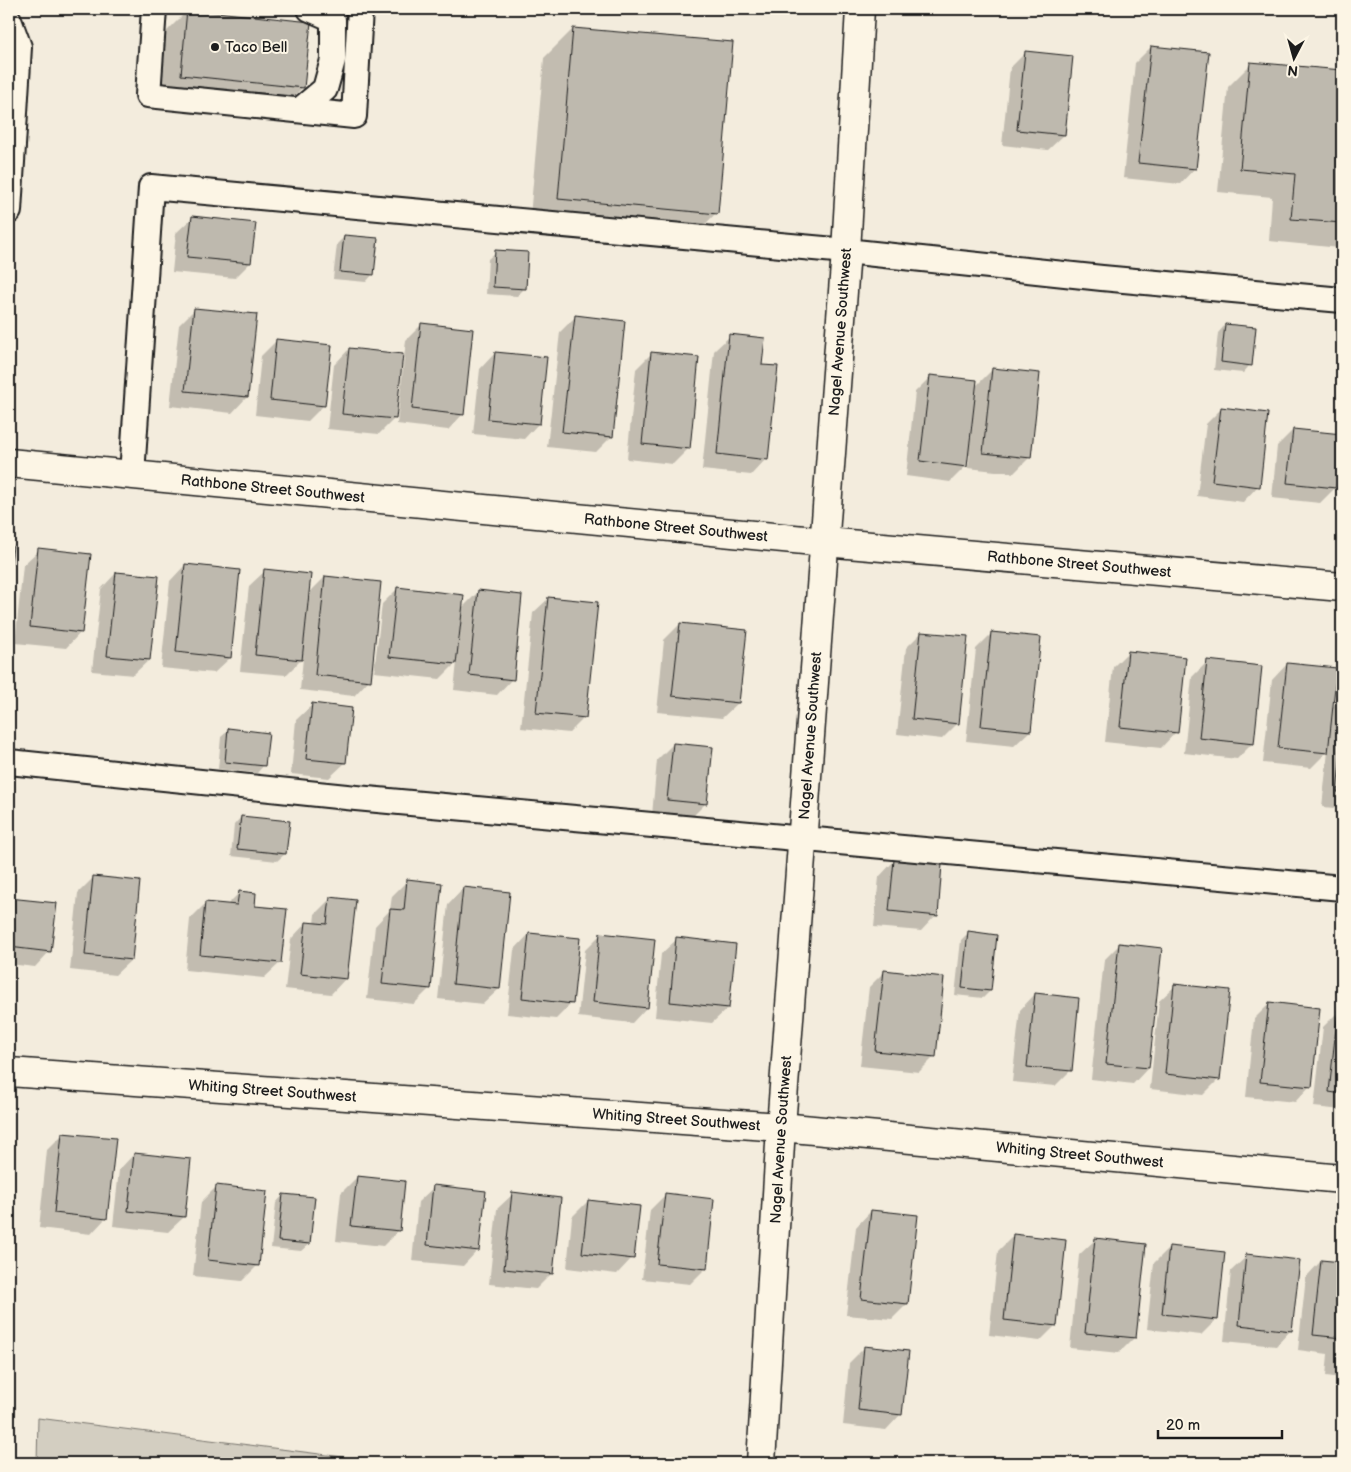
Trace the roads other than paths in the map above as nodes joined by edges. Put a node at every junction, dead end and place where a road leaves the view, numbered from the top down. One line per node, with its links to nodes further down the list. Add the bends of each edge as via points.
1 (154, 9): 6 (lane, via 148,95)
2 (310, 9): 6 (lane, via 333,19 333,60 325,89)
3 (360, 9): 6 (lane, via 354,116)
4 (860, 9): 8 (street, Nagel Avenue Southwest)
5 (9, 20): 7 (lane, via 19,47)
6 (300, 110)
7 (9, 211)
8 (846, 251): 9 (lane); 11 (lane, via 151,187); 12 (street, Nagel Avenue Southwest)
9 (1342, 300)
10 (9, 463): 11 (street, Rathbone Street Southwest)
11 (132, 475): 12 (street, Rathbone Street Southwest)
12 (825, 542): 13 (street, Rathbone Street Southwest); 15 (street, Nagel Avenue Southwest)
13 (1342, 588)
14 (9, 762): 15 (lane, via 356,798)
15 (802, 838): 16 (lane); 18 (street, Nagel Avenue Southwest)
16 (1342, 888)
17 (9, 1072): 18 (street, Whiting Street Southwest)
18 (781, 1127): 19 (street, Whiting Street Southwest); 20 (street, Nagel Avenue Southwest)
19 (1342, 1179)
20 (761, 1463)

